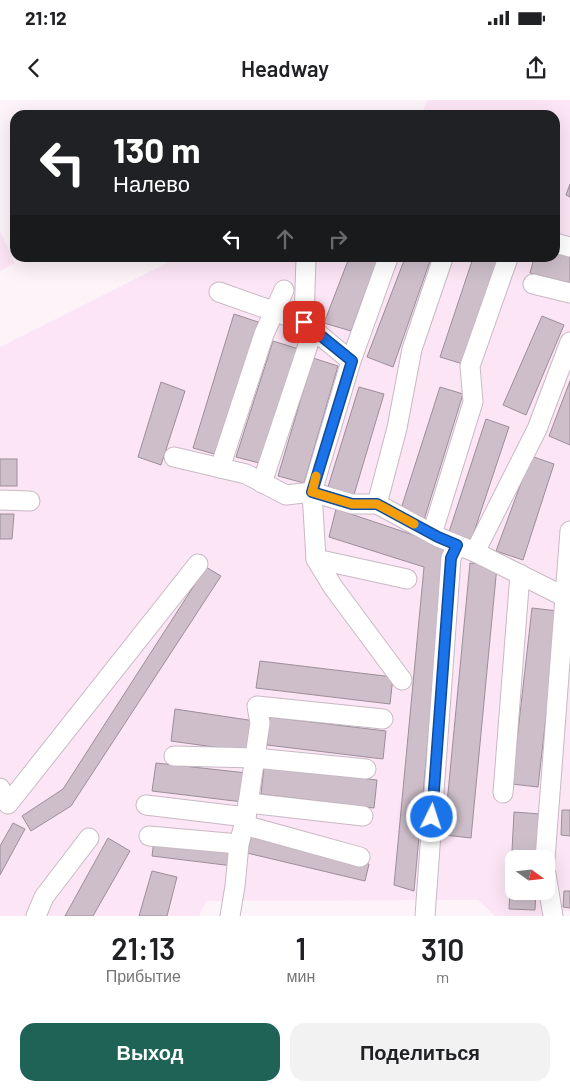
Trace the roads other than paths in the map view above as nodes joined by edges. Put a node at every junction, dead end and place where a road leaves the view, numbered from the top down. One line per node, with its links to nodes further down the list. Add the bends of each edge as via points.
1 (306, 262): 10 (lane)
2 (387, 262): 12 (lane)
3 (442, 262): 19 (lane, via 412,349 397,428)
4 (507, 262): 21 (lane, via 470,366 473,402)
5 (533, 284): 8 (lane)
6 (284, 290): 9 (lane)
7 (219, 292): 9 (lane)
8 (570, 293)
9 (274, 312): 10 (lane); 14 (lane)
10 (304, 322): 12 (lane); 15 (lane, via 309,342)
11 (570, 342): 23 (lane, via 537,429)
12 (352, 361): 16 (lane)
13 (174, 457): 14 (lane)
14 (220, 468): 15 (lane, via 246,474)
15 (262, 483): 16 (lane, via 286,495)
16 (312, 492): 19 (lane, via 352,504); 24 (lane)
17 (0, 500): 18 (lane)
18 (30, 501)
19 (377, 504): 21 (lane)
20 (570, 531): 28 (lane)
21 (432, 534): 22 (lane)
22 (457, 545): 23 (lane); 48 (lane, via 451,558)
23 (475, 552): 26 (lane)
24 (316, 559): 27 (lane); 29 (lane)
25 (198, 564): 35 (lane, via 8,804)
26 (520, 574): 28 (lane); 36 (lane)
27 (407, 579)
28 (565, 598): 30 (lane)
29 (402, 680)
30 (563, 711): 43 (lane)
31 (383, 719): 33 (lane, via 257,706 260,722)
32 (174, 756): 33 (lane)
33 (255, 758): 34 (lane); 38 (lane)
34 (366, 769)
35 (0, 788)
36 (503, 793)
37 (146, 805): 38 (lane)
38 (246, 815): 39 (lane); 42 (lane); 44 (lane)
39 (364, 816)
40 (149, 836): 42 (lane)
41 (89, 838): 46 (lane, via 44,896)
42 (238, 844): 47 (lane)
43 (546, 850)
44 (360, 857)
45 (550, 900): 49 (lane)
46 (36, 916)
47 (230, 916)
48 (425, 916)
49 (553, 916)

